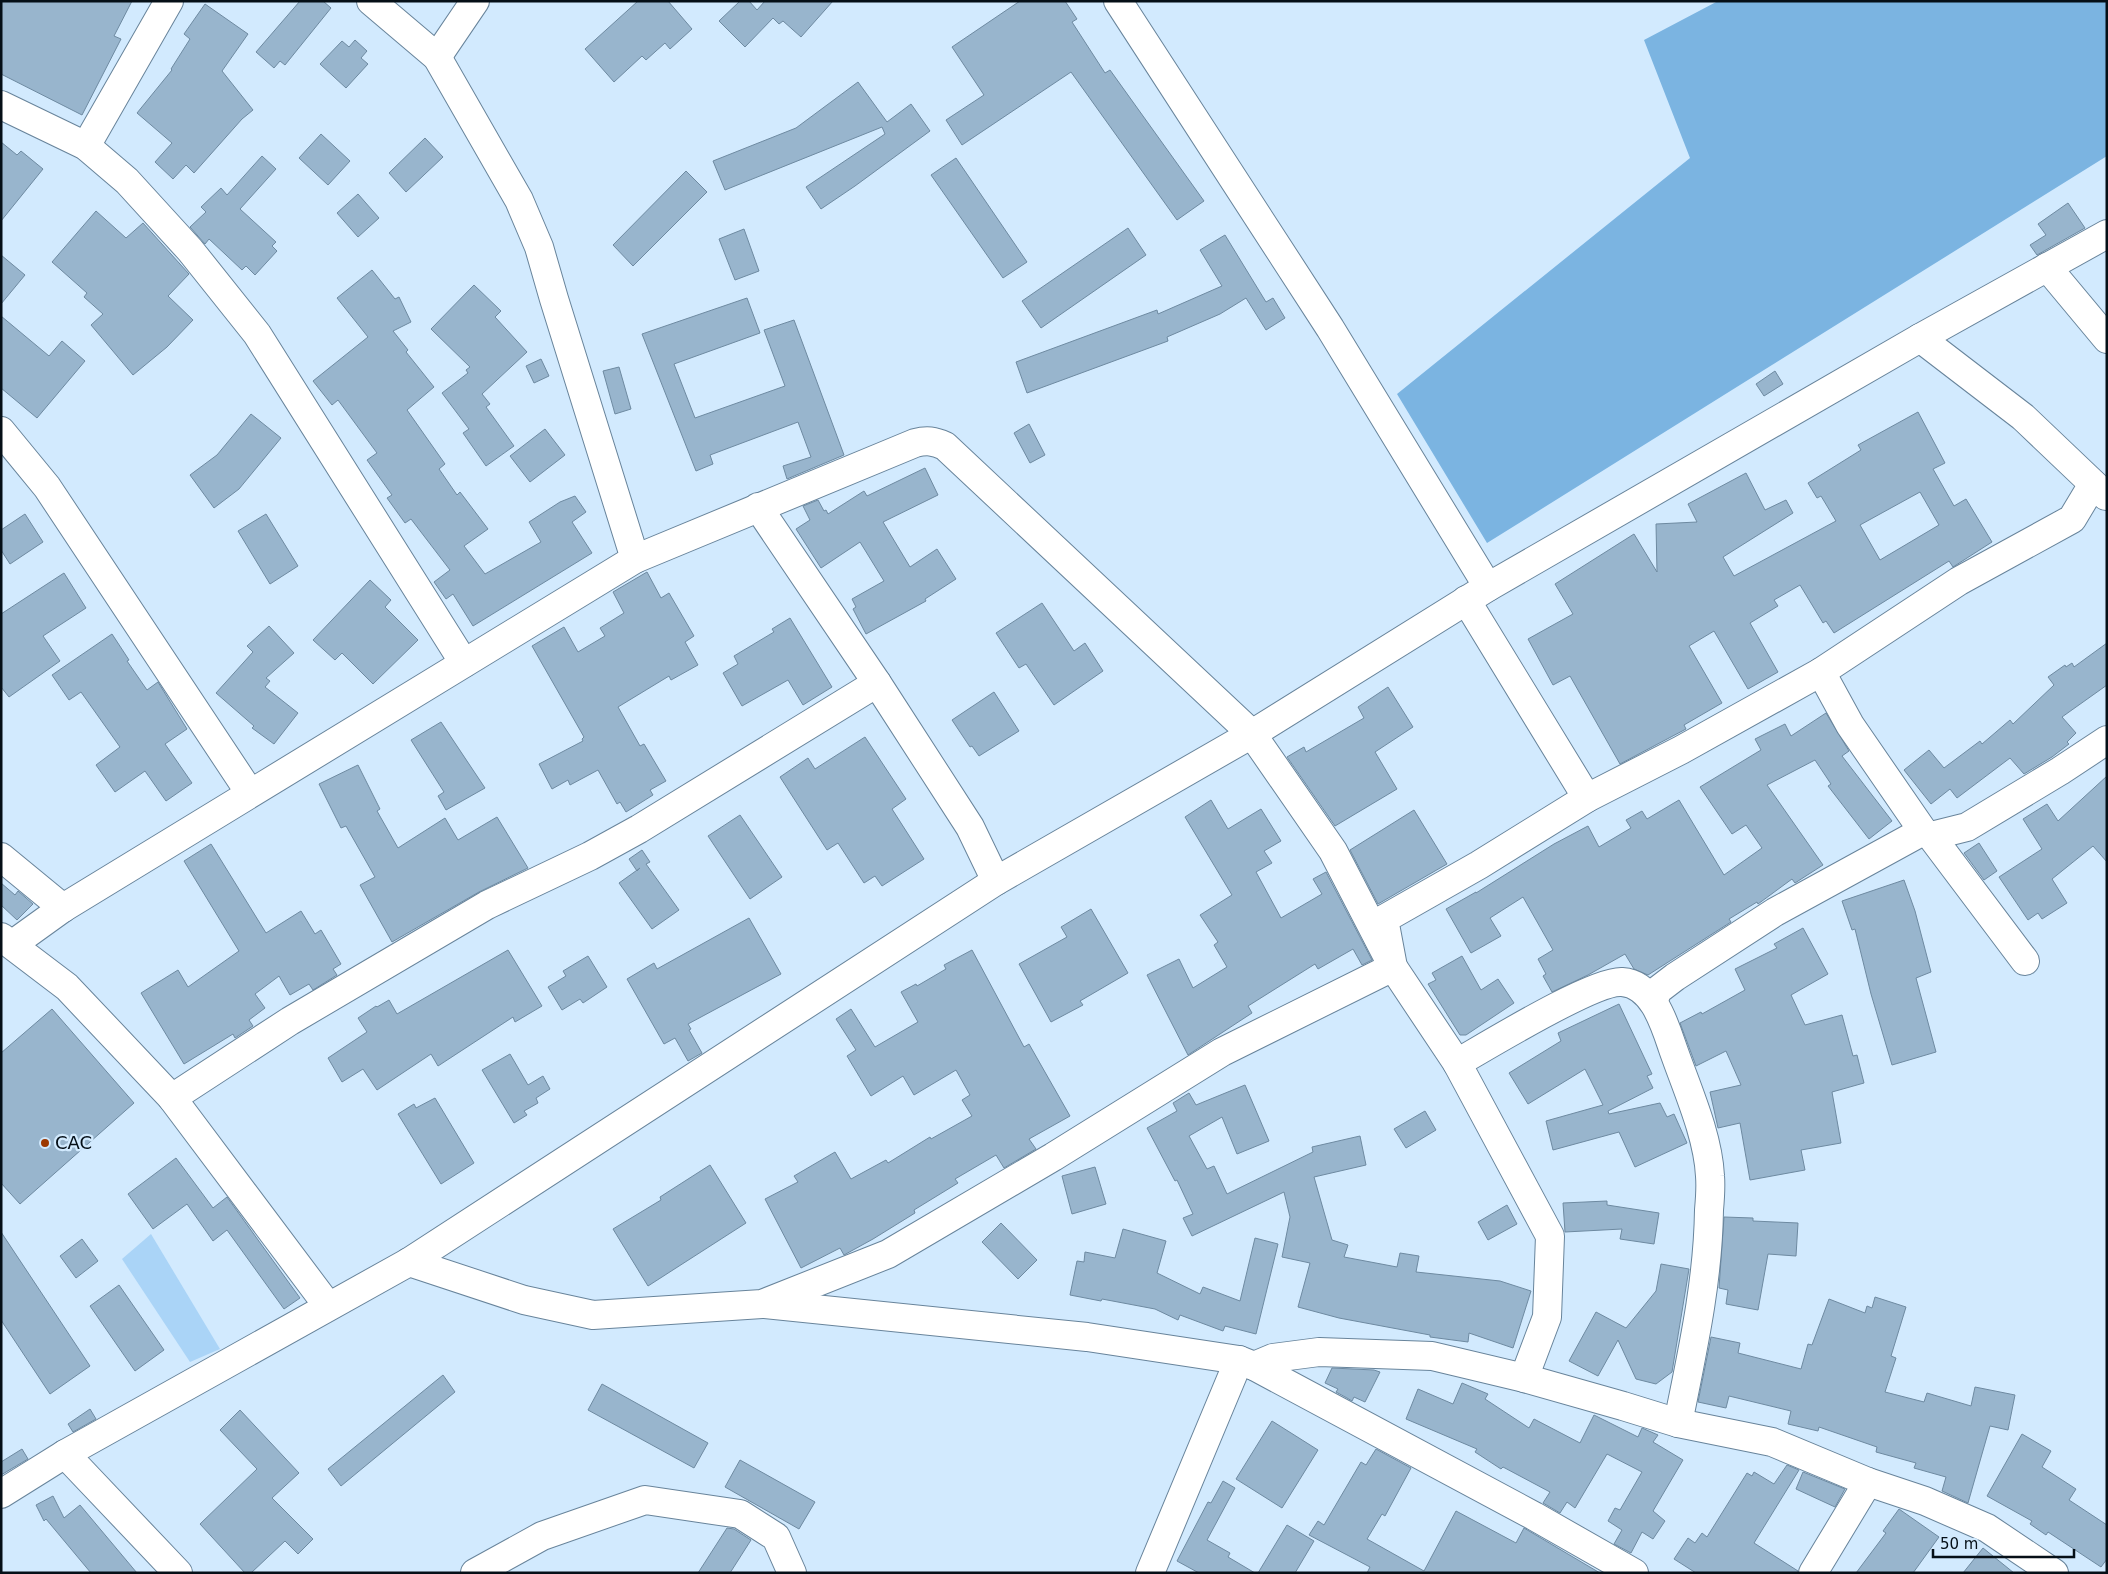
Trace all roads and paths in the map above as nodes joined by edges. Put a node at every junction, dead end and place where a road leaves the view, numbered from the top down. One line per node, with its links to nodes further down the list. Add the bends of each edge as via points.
1 (169, 1): 7 (street)
2 (371, 1): 5 (street)
3 (475, 1): 5 (street)
4 (1118, 1): 16 (street, via 1330,328)
5 (437, 57): 15 (street, via 506,175 539,247)
6 (1, 105): 7 (street)
7 (86, 146): 17 (street, via 134,188 190,250 257,334)
8 (2107, 234): 9 (street)
9 (2047, 267): 10 (street); 11 (street)
10 (1920, 338): 13 (street, via 2023,417); 16 (street)
11 (2107, 339)
12 (1, 431): 22 (street, via 47,487)
13 (2100, 490): 18 (street, via 2072,519 1959,581)
14 (758, 507): 15 (street); 19 (street); 20 (street, via 915,443 937,442 945,446)
15 (634, 559): 17 (street)
16 (1477, 594): 20 (street); 23 (street)
17 (464, 663): 22 (street)
18 (1821, 672): 23 (street); 24 (street, via 1850,725)
19 (876, 683): 26 (street, via 970,827); 33 (street, via 623,838 487,905 290,1021)
20 (1252, 734): 26 (street); 30 (street, via 1333,851)
21 (2107, 740): 24 (street, via 1968,827)
22 (250, 793): 27 (street)
23 (1587, 798): 30 (street, via 1384,919)
24 (1927, 834): 29 (street); 31 (street, via 1775,912 1675,977 1658,990)
25 (1, 856): 27 (street)
26 (996, 881): 34 (street)
27 (62, 908): 28 (street)
28 (7, 941): 33 (street, via 67,987)
29 (2025, 961)
30 (1393, 966): 32 (street); 35 (street, via 1222,1052 888,1254)
31 (1653, 1000): 32 (street, via 1635,984 1612,982 1558,1007); 39 (street, via 1667,1030 1705,1144 1710,1176 1704,1290)
32 (1457, 1063): 38 (street, via 1550,1236 1547,1317)
33 (172, 1098): 36 (street)
34 (409, 1262): 35 (street, via 524,1300 593,1315); 36 (street)
35 (762, 1304): 37 (street, via 1087,1337)
36 (328, 1306): 40 (street)
37 (1247, 1363): 38 (street, via 1318,1352 1432,1356); 46 (street); 47 (street)
38 (1524, 1378): 39 (street)
39 (1678, 1423): 41 (street, via 1772,1442)
40 (65, 1454): 42 (street); 43 (street)
41 (1868, 1482): 48 (street); 49 (street, via 1925,1501 1987,1528)
42 (1, 1494)
43 (178, 1573)
44 (474, 1573): 45 (street, via 542,1536 645,1500 740,1514 776,1537)
45 (792, 1573)
46 (1150, 1573)
47 (1634, 1573)
48 (1813, 1573)
49 (2054, 1573)

